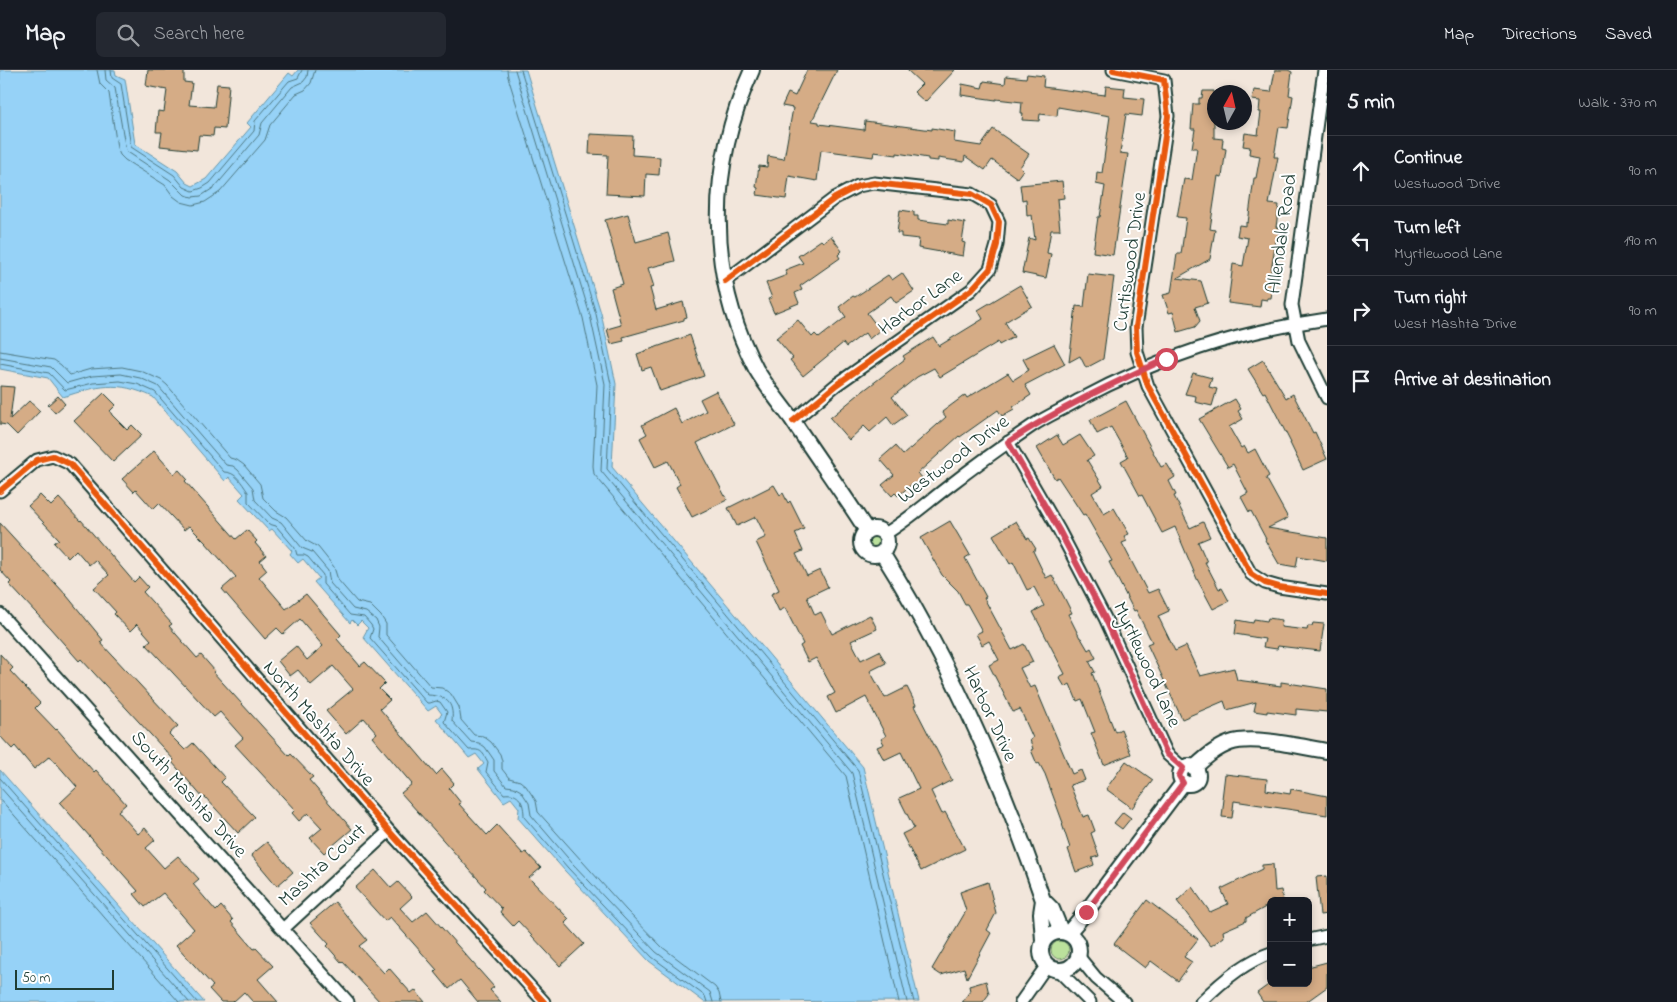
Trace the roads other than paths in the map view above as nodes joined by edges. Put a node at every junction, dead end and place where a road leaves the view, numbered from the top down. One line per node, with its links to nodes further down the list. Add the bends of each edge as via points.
1 (752, 70): 4 (street, via 730,127 720,185 719,240)
2 (1113, 70): 7 (street, Curtiswood Drive, via 1164,80 1168,116 1136,327 1136,352)
3 (1324, 70): 6 (street, Allendale Road, via 1292,305)
4 (725, 281): 9 (street, via 740,335 757,370); 9 (street, Harbor Lane, via 835,198 858,186 874,182 972,194 991,205 999,222 997,246 990,269 971,290 836,385)
5 (1327, 319): 6 (street, Westwood Drive)
6 (1294, 324): 7 (street, Westwood Drive, via 1219,341); 8 (street, Allendale Road)
7 (1142, 370): 10 (street, Westwood Drive, via 1043,420); 15 (street, Curtiswood Drive, via 1251,574 1279,587)
8 (1327, 398)
9 (793, 421): 12 (street)
10 (1008, 442): 13 (street, Westwood Drive); 18 (street, Myrtlewood Lane, via 1105,618 1167,754)
11 (0, 491): 19 (street, North Mashta Drive, via 37,460 53,456 70,464)
12 (867, 531): 13 (street, via 874,528); 14 (street, via 861,541 864,550 873,556)
13 (885, 534): 14 (street, via 888,542)
14 (882, 553): 20 (street, Harbor Drive, via 961,699 1005,799)
15 (1327, 594)
16 (0, 614): 21 (street, South Mashta Drive)
17 (1327, 751): 18 (street, via 1244,740 1215,750)
18 (1189, 768): 22 (street, via 1179,776 1183,783 1086,912)
19 (389, 831): 21 (street, Mashta Court); 30 (street, North Mashta Drive)
20 (1043, 900): 22 (street, Harbor Drive); 25 (street, Harbor Drive)
21 (283, 929): 29 (street, South Mashta Drive)
22 (1064, 932): 25 (street, via 1054,932); 27 (street, via 1077,943)
23 (1327, 936): 24 (street)
24 (1312, 939)
25 (1043, 940): 28 (street, via 1040,953)
26 (1267, 955): 34 (street, via 1219,984)
27 (1078, 956): 28 (street, via 1067,969); 33 (street, via 1096,978)
28 (1053, 968): 31 (street); 32 (street)
29 (348, 1002)
30 (544, 1002)
31 (1021, 1002)
32 (1090, 1002)
33 (1124, 1002)
34 (1200, 1002)

